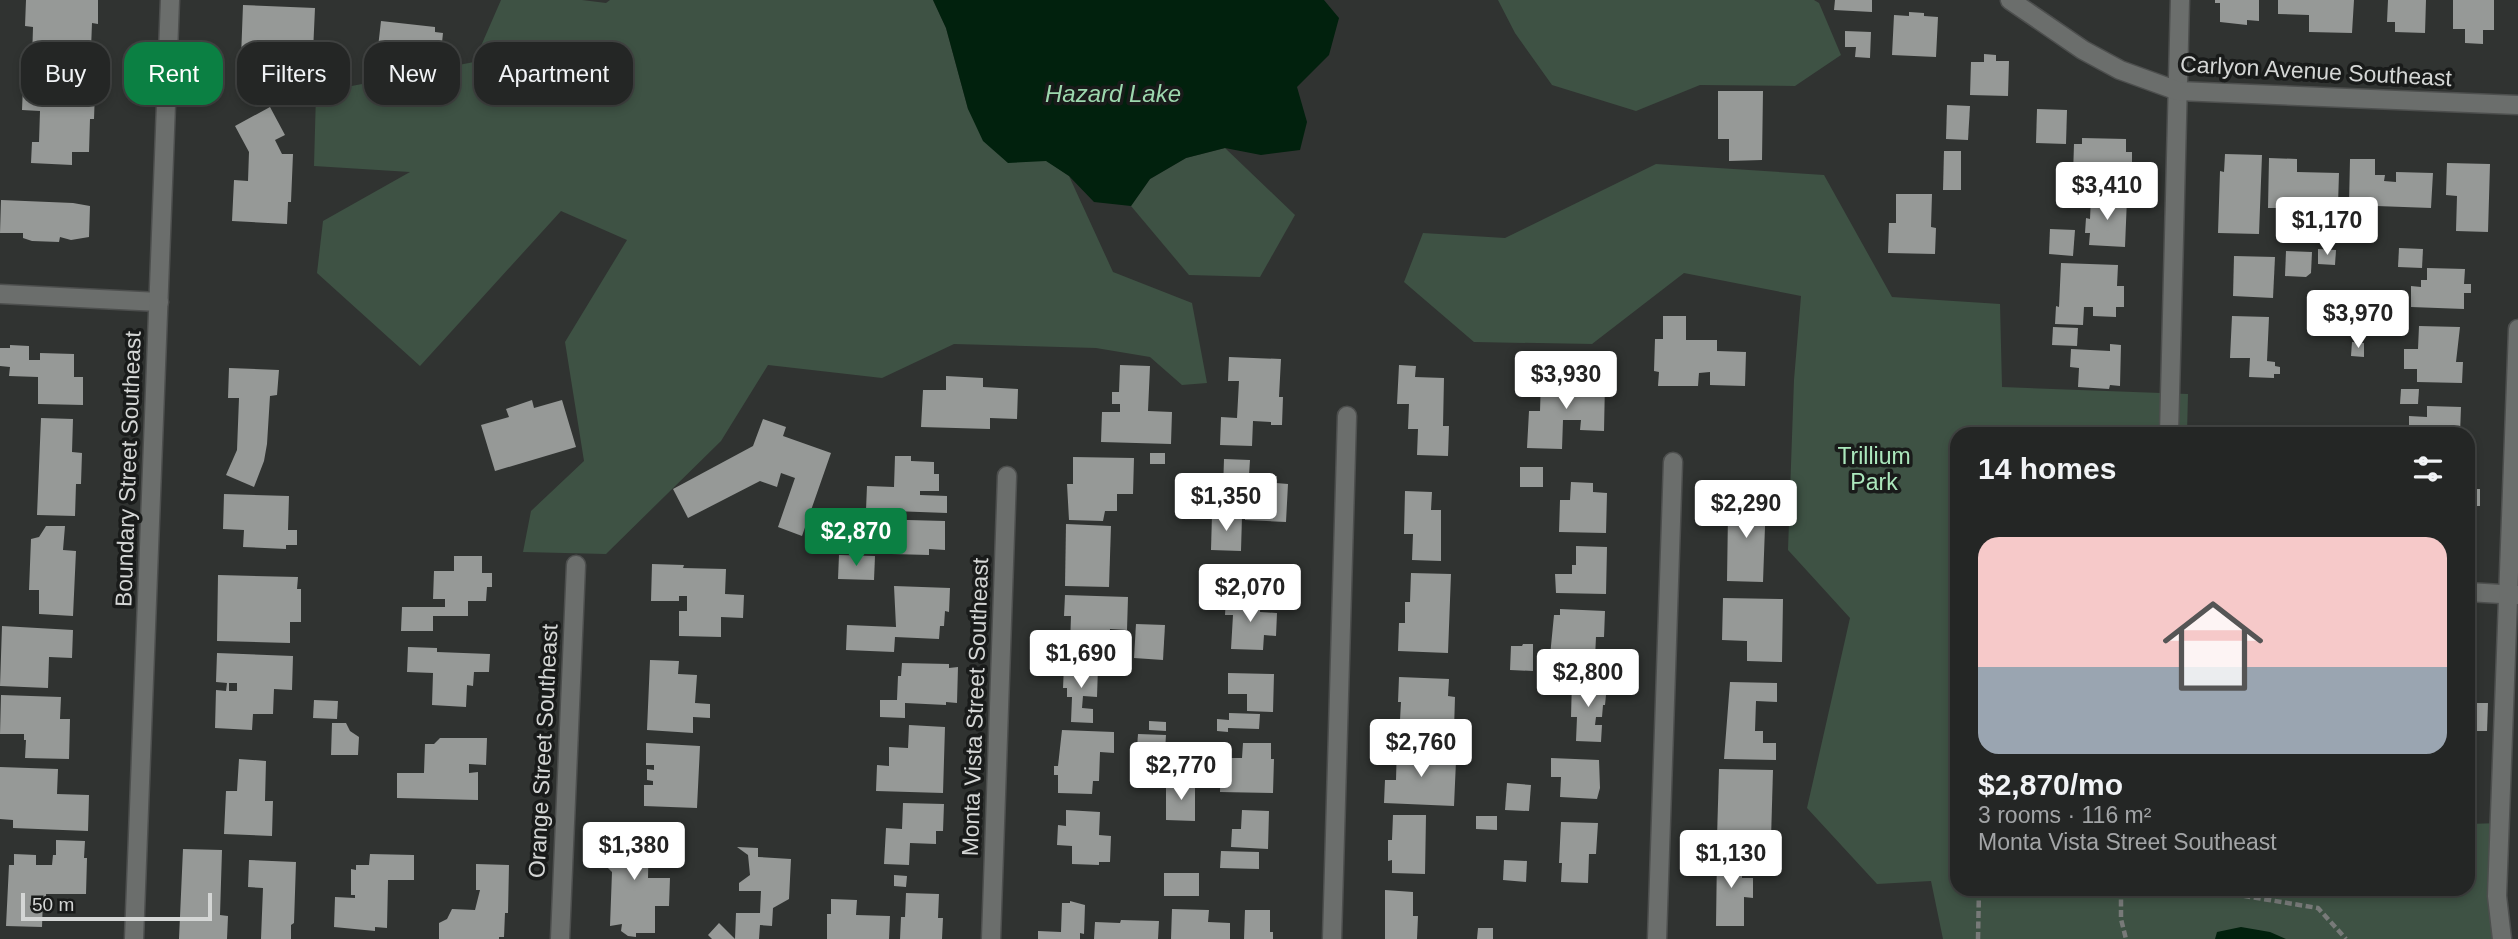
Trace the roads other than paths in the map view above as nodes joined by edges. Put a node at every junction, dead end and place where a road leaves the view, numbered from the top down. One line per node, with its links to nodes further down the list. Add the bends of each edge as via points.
1 (170, 0): 7 (street, Boundary Street Southeast)
2 (2010, 0): 4 (street, Carlyon Avenue Southeast, via 2083,50 2120,70)
3 (2180, 0): 4 (street)
4 (2178, 91): 5 (street, Carlyon Avenue Southeast); 10 (street)
5 (2518, 105)
6 (0, 294): 7 (street)
7 (159, 302): 16 (street, Boundary Street Southeast)
8 (2518, 329): 15 (street)
9 (1347, 416): 19 (street)
10 (2169, 427)
11 (1673, 462): 20 (street)
12 (1007, 477): 18 (street, Monta Vista Street Southeast)
13 (576, 565): 17 (street, Orange Street Southeast)
14 (2475, 592): 15 (street)
15 (2512, 595): 21 (street, via 2497,896)
16 (134, 939)
17 (560, 939)
18 (991, 939)
19 (1332, 939)
20 (1657, 939)
21 (2502, 939)

